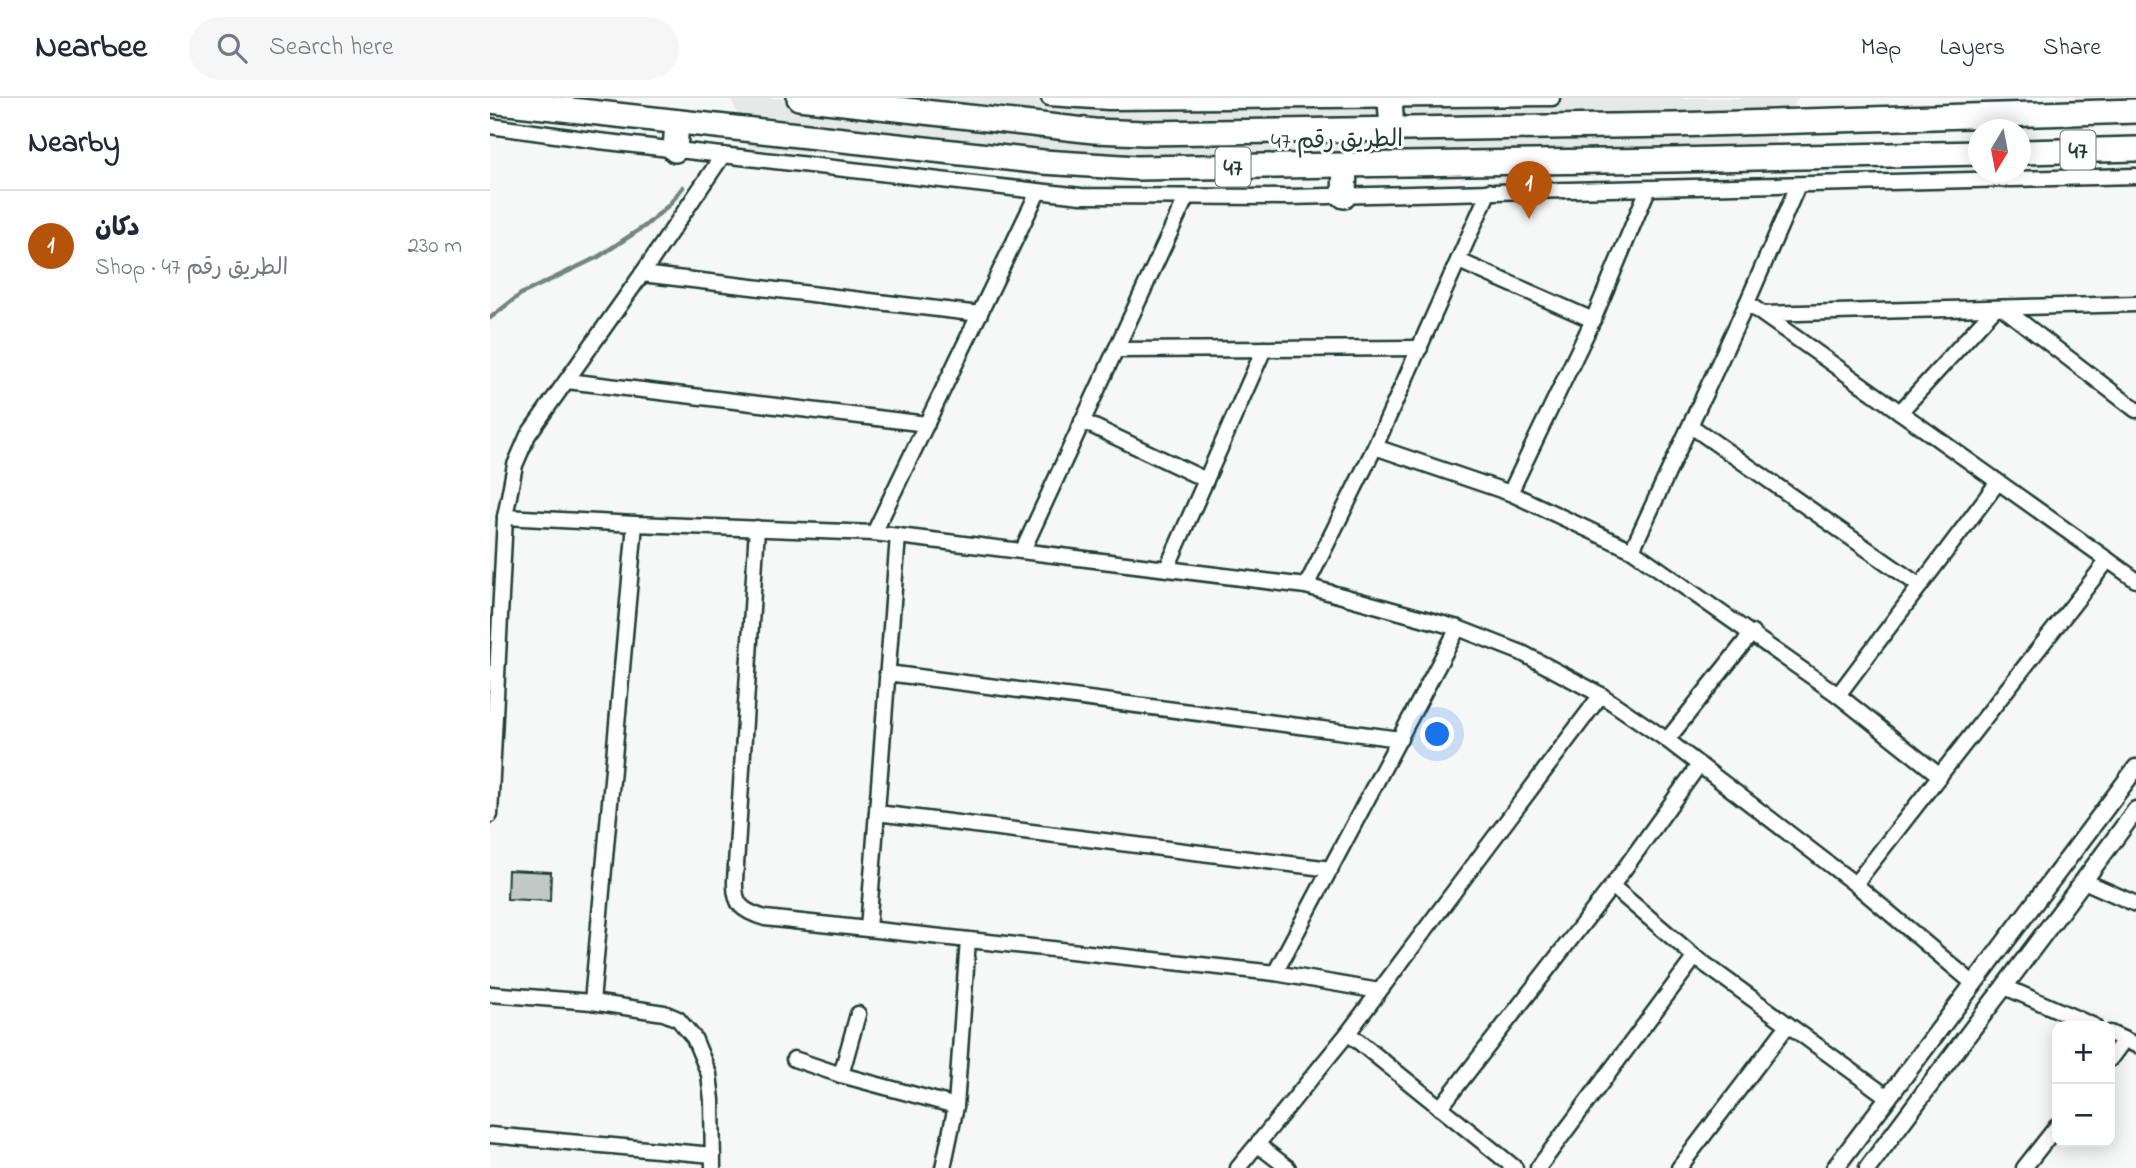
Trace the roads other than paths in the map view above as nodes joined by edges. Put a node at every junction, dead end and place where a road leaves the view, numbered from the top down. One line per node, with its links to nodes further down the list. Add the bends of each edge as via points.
1 (799, 98): 7 (highway, الطريق رقم 47 / 47)
2 (1049, 98): 5 (street, via 1109,102)
3 (1529, 98): 4 (street); 5 (street)
4 (1552, 98)
5 (1390, 100): 11 (highway)
6 (490, 101): 9 (highway, الطريق رقم 47 / 47)
7 (881, 107): 11 (highway, الطريق رقم 47 / 47, via 1094,131); 12 (highway)
8 (2136, 111): 11 (highway, الطريق رقم 47 / 47)
9 (677, 121): 12 (highway, الطريق رقم 47 / 47); 14 (highway)
10 (490, 126): 14 (street)
11 (1392, 130)
12 (877, 144): 18 (highway, الطريق رقم 47 / 47, via 1090,167)
13 (2136, 149): 15 (highway, 47)
14 (675, 150): 17 (street)
15 (2031, 152)
16 (1968, 153): 18 (highway, الطريق رقم 47 / 47)
17 (723, 155): 23 (street); 27 (street)
18 (1345, 165): 24 (highway)
19 (2136, 176): 20 (street)
20 (1798, 185): 21 (street); 28 (street)
21 (1648, 189): 22 (street); 33 (street)
22 (1489, 191): 24 (street); 26 (street)
23 (1038, 192): 25 (street); 31 (street)
24 (1344, 196): 25 (street)
25 (1186, 198): 36 (street)
26 (1459, 261): 33 (street); 34 (street)
27 (642, 274): 31 (street); 37 (street)
28 (1747, 303): 32 (street); 42 (street)
29 (2136, 304): 30 (street)
30 (1999, 308): 32 (street); 38 (street); 39 (street)
31 (980, 314): 41 (street)
32 (1763, 314): 39 (street)
33 (1593, 320): 46 (street)
34 (1420, 348): 35 (street); 43 (street)
35 (1264, 349): 36 (street); 44 (street)
36 (1116, 350): 40 (street)
37 (567, 381): 41 (street); 47 (street, via 520,450)
38 (2136, 410)
39 (1900, 412): 45 (street)
40 (1082, 421): 44 (street); 52 (street)
41 (927, 424): 50 (street)
42 (1691, 426): 53 (street); 58 (street)
43 (1376, 447): 46 (street); 57 (street)
44 (1206, 480): 55 (street)
45 (1998, 482): 54 (street); 58 (street)
46 (1510, 493): 53 (street)
47 (506, 517): 48 (street); 71 (street)
48 (635, 524): 49 (street); 85 (street)
49 (757, 528): 50 (street); 77 (street, via 734,895 741,908 765,918)
50 (874, 533): 51 (street)
51 (898, 536): 52 (street); 61 (street)
52 (1023, 550): 55 (street)
53 (1632, 550): 60 (street)
54 (2108, 560): 56 (street); 68 (street)
55 (1167, 568): 57 (street)
56 (2136, 580)
57 (1306, 586): 59 (street)
58 (1920, 586): 63 (street)
59 (1458, 628): 62 (street, via 1522,653); 64 (street)
60 (1752, 633): 63 (street); 65 (street)
61 (887, 673): 64 (street); 70 (street)
62 (1601, 695): 65 (street); 83 (street)
63 (1838, 695): 68 (street)
64 (1400, 739): 72 (street)
65 (1667, 740): 66 (street)
66 (1699, 765): 74 (street); 75 (street)
67 (2136, 768): 81 (street)
68 (1940, 776): 74 (street)
69 (2136, 810): 73 (street)
70 (877, 813): 72 (street); 77 (street)
71 (490, 815)
72 (1331, 869): 80 (street)
73 (2084, 881): 76 (street); 82 (street)
74 (1855, 884): 81 (street)
75 (1612, 886): 79 (street); 96 (street)
76 (2136, 904)
77 (868, 929): 78 (street)
78 (968, 940): 80 (street); 95 (street)
79 (1695, 957): 88 (street); 105 (street)
80 (1275, 973): 83 (street)
81 (1974, 984): 94 (street)
82 (2005, 987): 87 (street); 108 (street)
83 (1379, 991): 89 (street)
84 (490, 994): 85 (street)
85 (593, 1002): 100 (street, via 664,1013 687,1027 709,1074)
86 (858, 1014): 93 (street)
87 (2083, 1021)
88 (1788, 1025): 94 (street); 106 (street)
89 (1348, 1033): 96 (street); 99 (street)
90 (2130, 1042): 91 (street)
91 (2115, 1055)
92 (794, 1059): 93 (street)
93 (841, 1074): 95 (street)
94 (1889, 1098): 107 (street)
95 (956, 1106): 101 (street)
96 (1440, 1108): 104 (street)
97 (2052, 1132): 109 (street)
98 (490, 1135): 100 (street)
99 (1258, 1145): 102 (street); 103 (street)
100 (713, 1162)
101 (943, 1168)
102 (1238, 1168)
103 (1288, 1168)
104 (1515, 1168)
105 (1538, 1168)
106 (1679, 1168)
107 (1835, 1168)
108 (1868, 1168)
109 (2024, 1168)

